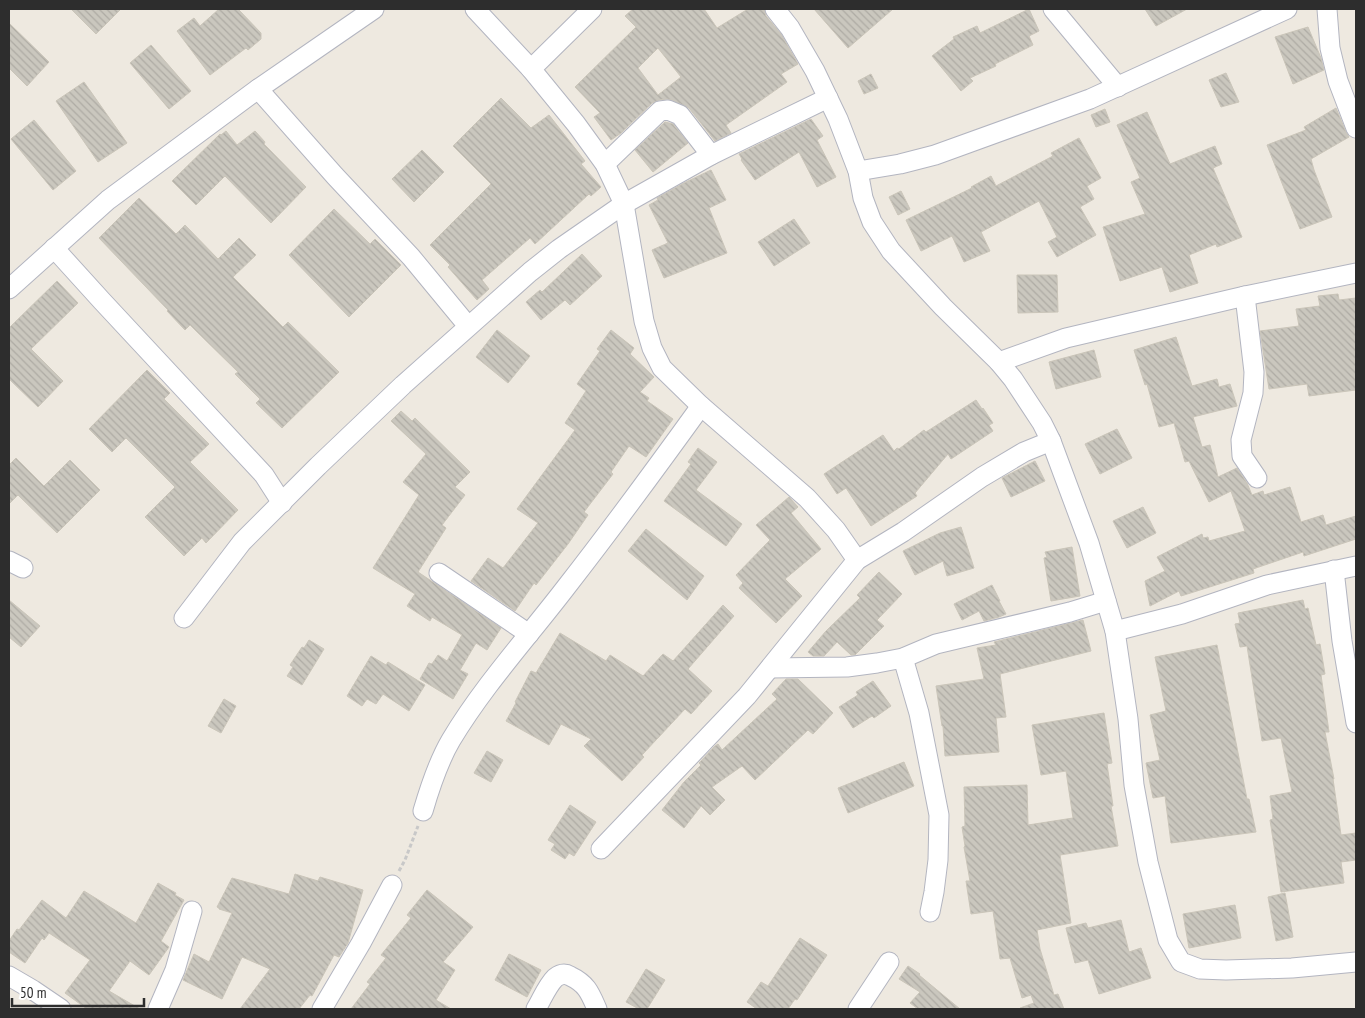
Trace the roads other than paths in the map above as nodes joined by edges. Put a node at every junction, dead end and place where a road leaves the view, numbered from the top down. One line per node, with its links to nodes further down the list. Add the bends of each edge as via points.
1 (374, 9): 10 (street)
2 (475, 9): 8 (street)
3 (592, 9): 8 (street)
4 (775, 9): 11 (street, via 790,28)
5 (1053, 9): 9 (street)
6 (1287, 9): 9 (street)
7 (1327, 9): 12 (street, via 1330,48)
8 (531, 69): 14 (street)
9 (1118, 87): 15 (street, via 935,154)
10 (258, 89): 17 (street, via 108,200); 21 (street, via 411,257)
11 (828, 98): 13 (street); 15 (street)
12 (1356, 128)
13 (711, 156): 14 (street, via 680,115 668,110 660,111); 16 (street)
14 (605, 164): 16 (street)
15 (858, 171): 22 (street, via 872,222 891,251)
16 (624, 204): 21 (street, via 559,249); 23 (street, via 644,322 652,348 662,368)
17 (54, 248): 19 (street); 26 (street, via 264,475)
18 (1356, 273): 20 (street)
19 (9, 289)
20 (1245, 296): 22 (street, via 1066,338); 25 (street, via 1254,372 1253,393 1241,440 1242,456)
21 (468, 326): 26 (street)
22 (999, 362): 24 (street, via 1013,378)
23 (701, 406): 27 (street, via 807,498); 34 (street)
24 (1051, 442): 27 (street, via 1024,452 982,477); 31 (street, via 1089,543)
25 (1257, 478)
26 (282, 503): 32 (street, via 242,542)
27 (858, 560): 36 (street)
28 (1356, 566): 29 (street)
29 (1334, 570): 33 (street, via 1267,585 1182,614); 37 (street)
30 (439, 573): 34 (street)
31 (1106, 601): 33 (street); 35 (street, via 936,644)
32 (184, 618)
33 (1114, 631): 44 (street, via 1128,719 1134,785 1148,862 1168,940 1181,962 1200,969 1226,970)
34 (529, 634): 38 (street, via 495,676 450,742 432,781)
35 (903, 658): 36 (street, via 846,666); 42 (street, via 919,712 939,815 938,860)
36 (770, 668): 39 (street)
37 (1356, 723)
38 (424, 811)
39 (601, 850)
40 (392, 885): 48 (street)
41 (192, 911): 47 (street, via 175,970)
42 (930, 912)
43 (889, 962): 51 (street)
44 (1356, 962)
45 (9, 976): 46 (street)
46 (61, 1009)
47 (158, 1009)
48 (322, 1009)
49 (536, 1009): 50 (street, via 562,974 583,983)
50 (597, 1009)
51 (858, 1009)

